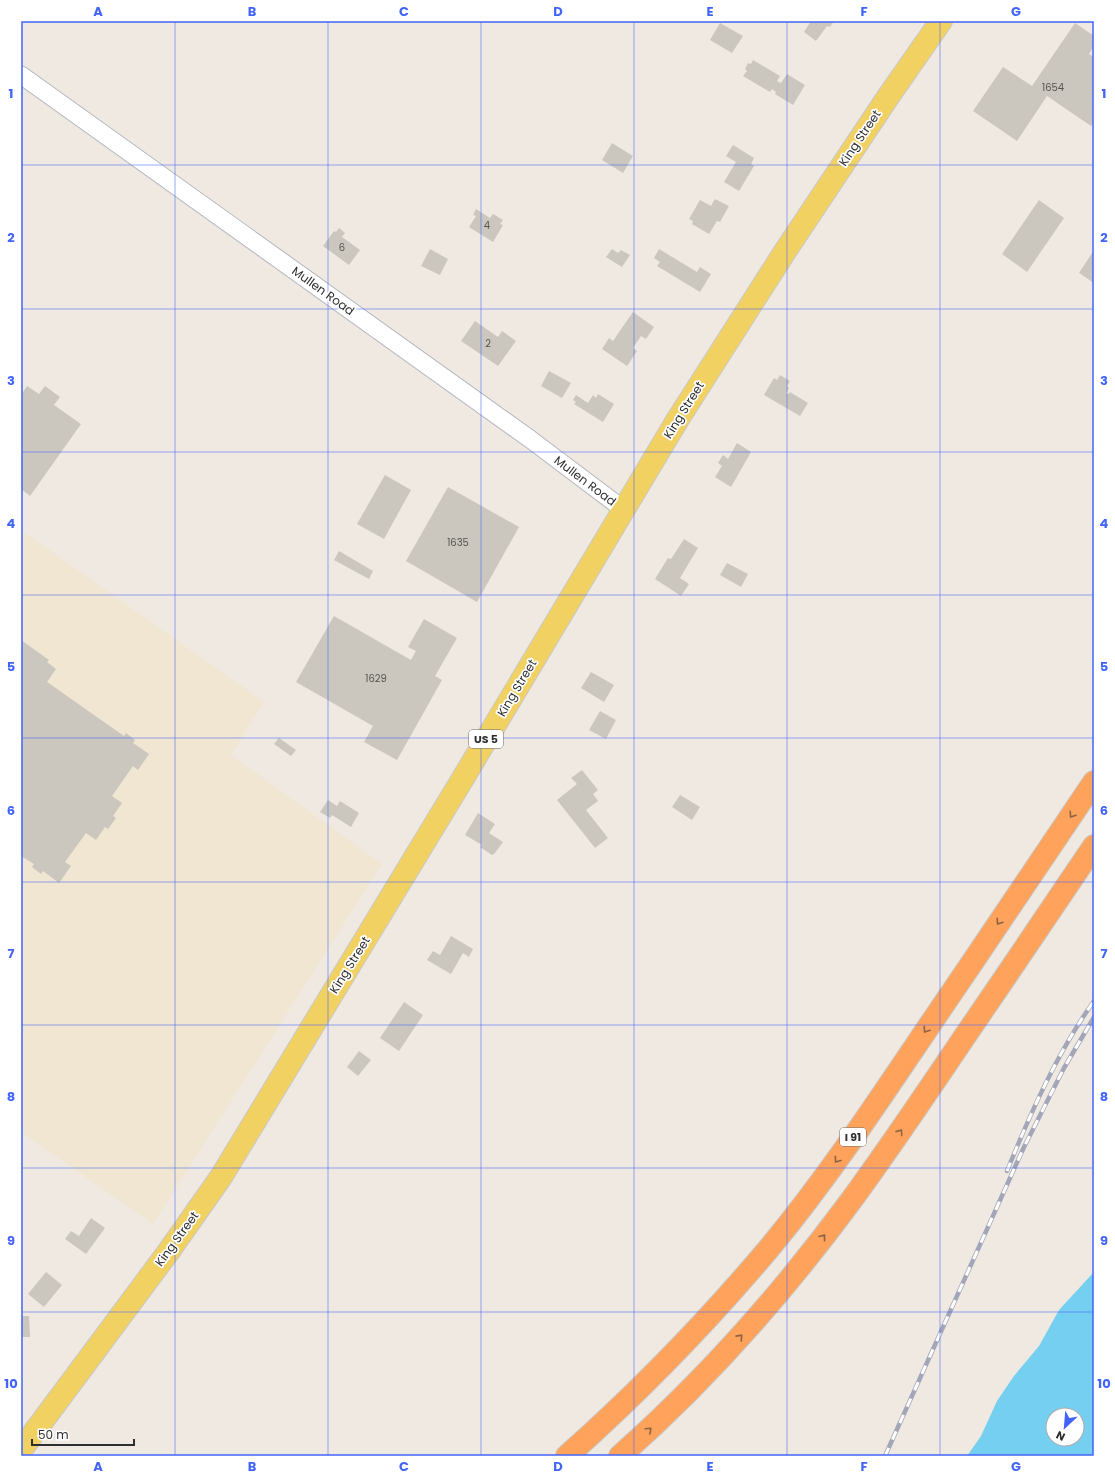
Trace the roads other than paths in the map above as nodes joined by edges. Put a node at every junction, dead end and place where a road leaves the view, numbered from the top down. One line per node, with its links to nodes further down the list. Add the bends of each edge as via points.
1 (941, 21): 3 (main road, King Street / US 5, via 888,96 759,291)
2 (21, 75): 3 (street, Mullen Road, via 530,439)
3 (623, 509): 6 (main road, King Street / US 5, via 221,1177)
4 (1094, 782): 7 (highway, I 91, one-way to 7, via 868,1116 804,1204 741,1281 676,1353)
5 (1094, 846): 8 (highway, one-way to 5, via 730,1348 822,1240 912,1115)
6 (21, 1450)
7 (567, 1456)
8 (620, 1456)

